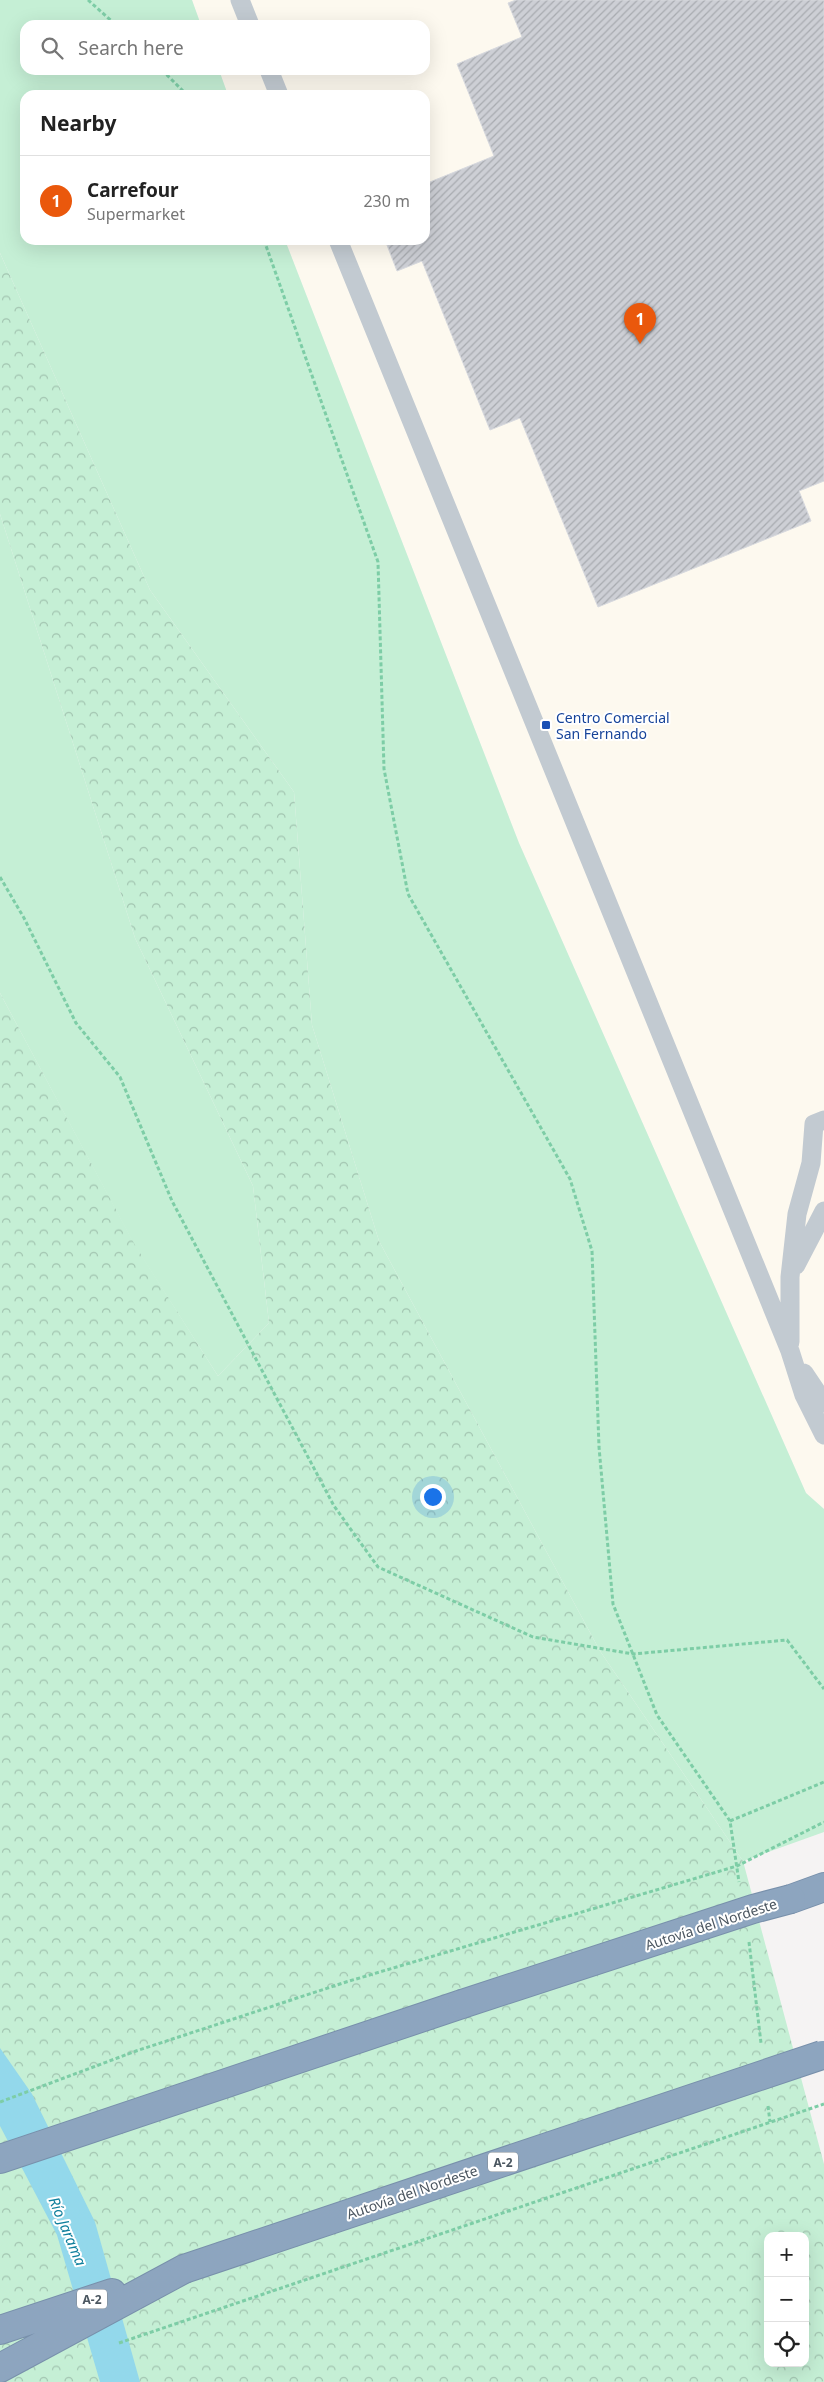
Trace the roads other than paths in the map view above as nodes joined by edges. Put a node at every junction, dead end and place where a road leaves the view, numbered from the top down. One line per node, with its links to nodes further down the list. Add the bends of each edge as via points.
1 (240, 0): 2 (lane)
2 (248, 20)
3 (271, 75): 4 (lane)
4 (277, 90)
5 (340, 245): 9 (lane)
6 (819, 1122): 8 (lane, via 797,1214)
7 (824, 1211): 8 (lane)
8 (790, 1278): 9 (lane)
9 (790, 1351): 10 (lane); 11 (lane, via 804,1395)
10 (824, 1403)
11 (824, 1435)
12 (824, 1887): 14 (highway, Autovía del Nordeste, bridge)
13 (823, 2055): 15 (highway, Autovía del Nordeste / A-2, bridge)
14 (0, 2159)
15 (184, 2268): 16 (highway, Autovía del Nordeste / A-2); 17 (highway)
16 (0, 2330)
17 (0, 2368)

